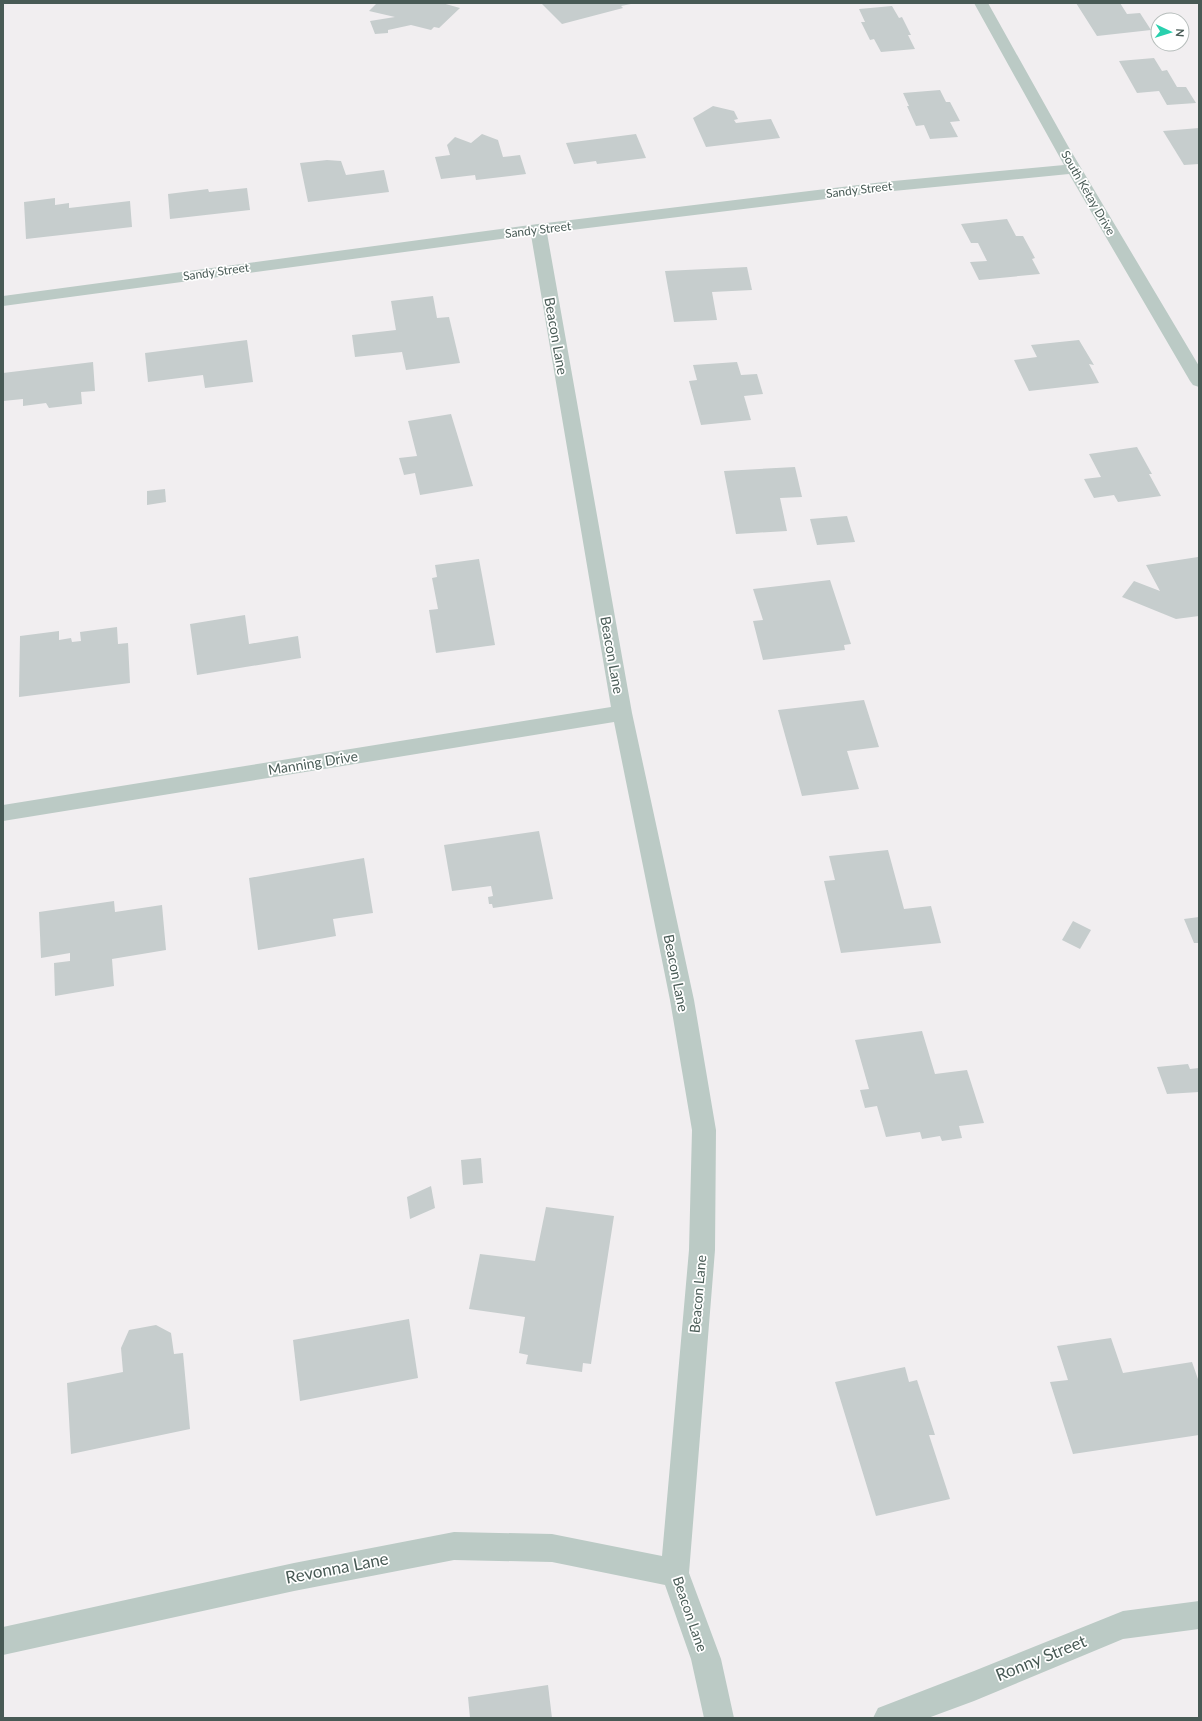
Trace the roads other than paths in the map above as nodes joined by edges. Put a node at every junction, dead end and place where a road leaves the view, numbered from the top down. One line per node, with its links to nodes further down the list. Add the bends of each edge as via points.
1 (981, 3): 2 (street, South Ketay Drive)
2 (1074, 169): 3 (street, Sandy Street, via 883,187); 5 (street, South Ketay Drive)
3 (538, 229): 4 (street, Sandy Street); 6 (street, Beacon Lane)
4 (3, 301)
5 (1199, 381)
6 (622, 713): 7 (street, Manning Drive); 8 (street, Beacon Lane, via 682,1000 704,1130 702,1250)
7 (3, 813)
8 (675, 1573): 10 (street, Revonna Lane, via 552,1548 454,1546 294,1576); 11 (street, Beacon Lane, via 706,1659)
9 (1199, 1615): 12 (street, Ronny Street, via 1123,1625)
10 (3, 1641)
11 (718, 1718)
12 (888, 1718)

